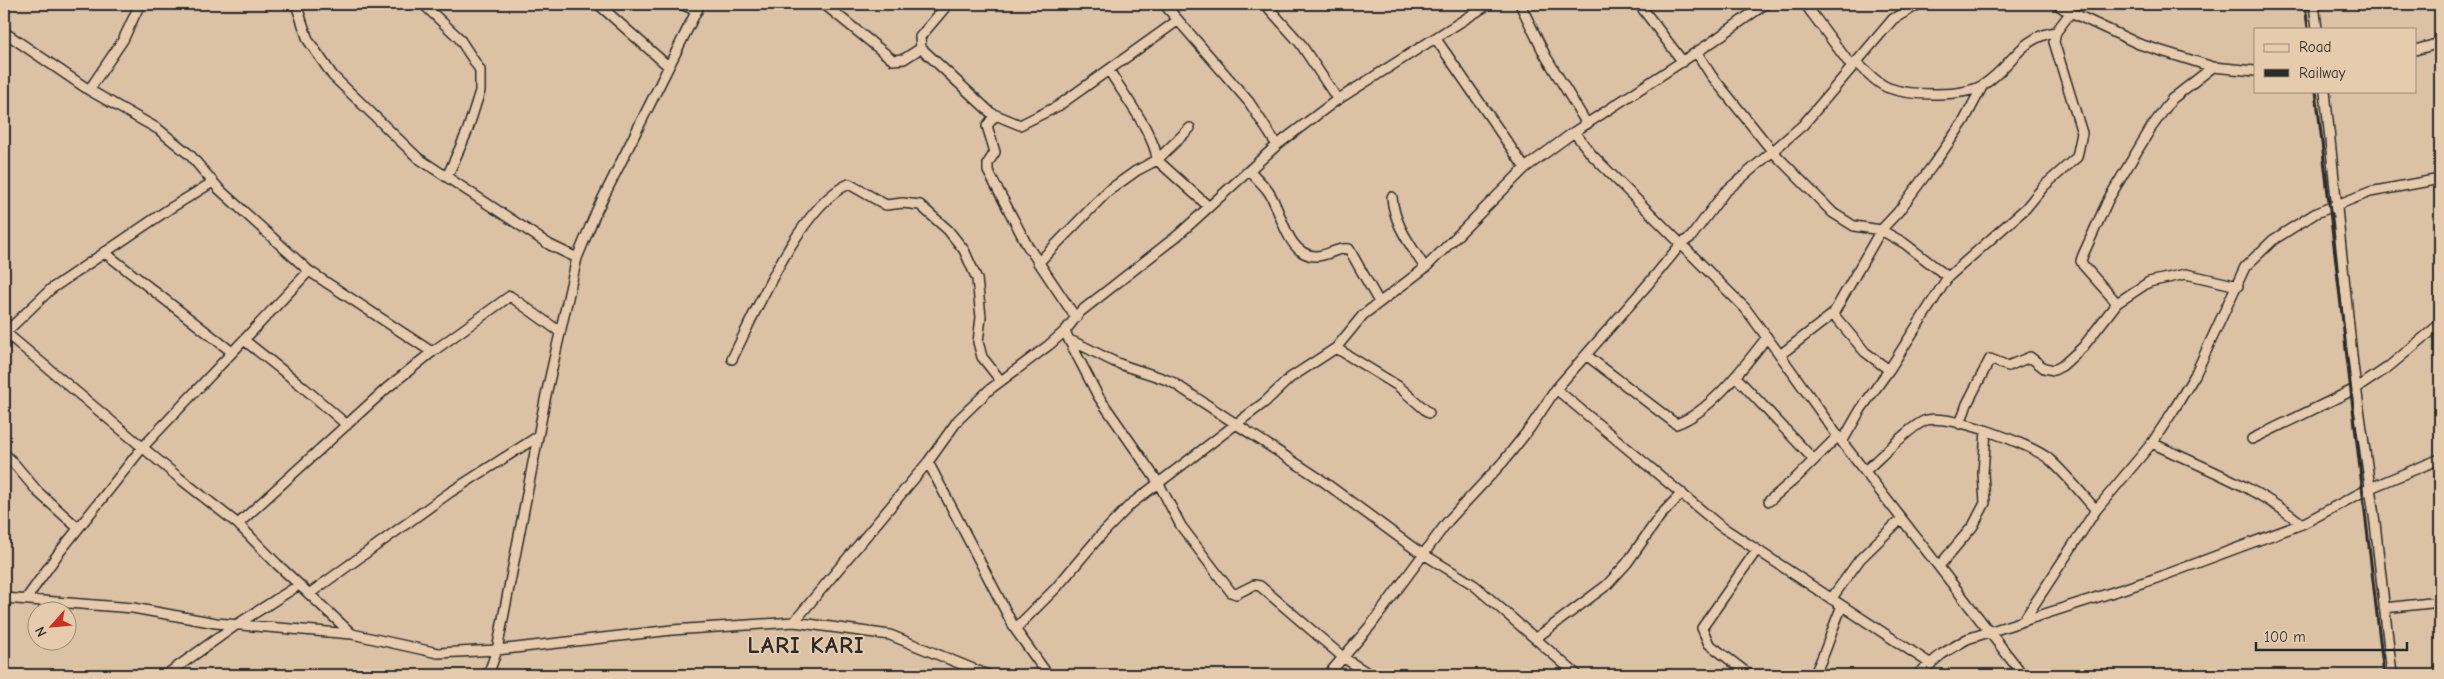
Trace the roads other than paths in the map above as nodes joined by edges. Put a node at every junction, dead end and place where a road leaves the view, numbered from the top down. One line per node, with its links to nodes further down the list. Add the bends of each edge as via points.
1 (140, 4): 36 (street, via 123,40)
2 (296, 4): 48 (street, via 308,40 333,76 418,158)
3 (424, 4): 48 (street, via 459,38 480,70 480,91)
4 (598, 4): 31 (street)
5 (681, 4): 18 (street)
6 (824, 4): 26 (street, via 893,60 904,59)
7 (948, 4): 26 (street, via 920,37)
8 (1164, 4): 20 (street)
9 (1265, 4): 38 (street, via 1300,43)
10 (1489, 4): 24 (street)
11 (1520, 4): 40 (street, via 1545,55)
12 (1639, 4): 29 (street)
13 (1765, 4): 28 (street)
14 (1806, 4): 30 (street)
15 (1919, 4): 30 (street, via 1893,19)
16 (2057, 4): 19 (street)
17 (2314, 4): 21 (street)
18 (698, 7): 31 (street)
19 (2071, 12): 23 (street); 32 (street, via 2139,44)
20 (1177, 20): 33 (street); 43 (street, via 1249,102)
21 (2317, 28)
22 (4, 32): 36 (street)
23 (2056, 32): 35 (street, via 2041,34 2028,43); 61 (street, via 2054,42 2082,133 2078,157)
24 (1436, 39): 38 (street); 46 (street)
25 (2440, 43): 27 (street)
26 (921, 48): 39 (street)
27 (2416, 50)
28 (1697, 53): 29 (street); 44 (street)
29 (1683, 62): 40 (street)
30 (1854, 64): 35 (street, via 1890,89 1941,95); 44 (street, via 1804,125)
31 (668, 66): 57 (street)
32 (2213, 67): 34 (street); 64 (street, via 2172,99 2151,128 2109,198 2083,255 2083,265)
33 (1109, 70): 39 (street, via 1058,106 1020,125); 45 (street, via 1148,132 1157,151)
34 (2254, 71)
35 (1983, 85): 54 (street, via 1964,121 1898,212)
36 (89, 90): 50 (street, via 158,129 190,155)
37 (2325, 92): 52 (street)
38 (1338, 100): 43 (street)
39 (995, 115): 58 (street, via 988,126 995,152 988,171)
40 (1587, 124): 42 (street)
41 (1190, 128): 45 (street)
42 (1574, 132): 46 (street); 55 (street, via 1592,155)
43 (1277, 145): 47 (street)
44 (1773, 152): 54 (street, via 1833,212 1854,226); 55 (street, via 1724,193 1691,237)
45 (1157, 160): 53 (street); 58 (street, via 1108,191)
46 (1525, 168): 59 (street)
47 (1250, 172): 53 (street); 63 (street, via 1269,192 1287,232 1304,254 1317,256 1341,248 1350,249)
48 (448, 177): 57 (street, via 550,245)
49 (2440, 179): 52 (street, via 2370,192)
50 (214, 182): 56 (street); 60 (street)
51 (1392, 197): 59 (street, via 1393,211 1401,230)
52 (2336, 205): 62 (street, via 2316,213 2273,240 2246,267); 83 (street)
53 (1208, 206): 66 (street, via 1177,236)
54 (1881, 230): 61 (street, via 1904,243); 65 (street)
55 (1680, 244): 71 (street, via 1745,308); 78 (street)
56 (104, 252): 70 (street, via 51,288); 75 (street)
57 (577, 258): 69 (street)
58 (1038, 263): 66 (street)
59 (1425, 268): 63 (street)
60 (309, 271): 72 (street); 76 (street)
61 (1948, 277): 80 (street)
62 (2238, 286): 64 (street, via 2178,274 2149,282); 93 (street, via 2195,375)
63 (1379, 302): 74 (street, via 1363,315)
64 (2117, 303): 87 (street, via 2083,347 2054,370 2044,368 2030,357 2008,366 1990,359)
65 (1833, 314): 77 (street); 80 (street, via 1865,352)
66 (1076, 318): 68 (street)
67 (2440, 324): 83 (street)
68 (1065, 331): 73 (street); 82 (street)
69 (560, 332): 76 (street, via 510,296); 90 (street)
70 (5, 333): 94 (street)
71 (1768, 337): 77 (street); 81 (street)
72 (244, 340): 75 (street); 88 (street)
73 (1069, 340): 86 (street, via 1116,362 1172,382); 100 (street, via 1098,396)
74 (1336, 348): 85 (street, via 1398,386); 86 (street, via 1290,378)
75 (232, 352): 94 (street)
76 (432, 352): 88 (street)
77 (1780, 354): 91 (street)
78 (1586, 355): 81 (street, via 1676,424 1686,421); 84 (street)
79 (732, 359): 82 (street, via 787,251 808,220 848,184 886,205 920,205 948,230 964,250 977,279 981,317 978,342 982,357)
80 (1889, 370): 91 (street)
81 (1736, 377): 97 (street)
82 (1001, 381): 98 (street, via 958,420)
83 (2357, 388): 92 (street); 101 (street)
84 (1556, 389): 102 (street); 110 (street, via 1524,435 1448,521)
85 (1429, 413)
86 (1235, 424): 100 (street); 110 (street)
87 (1960, 424): 89 (street); 99 (street, via 1926,420)
88 (347, 425): 106 (street)
89 (1986, 431): 104 (street, via 2048,458); 111 (street, via 1985,503 1973,526)
90 (538, 437): 113 (street, via 449,493); 127 (street)
91 (1840, 439): 97 (street); 99 (street)
92 (2252, 439)
93 (2152, 443): 104 (street); 107 (street, via 2244,485 2277,504)
94 (142, 448): 106 (street); 108 (street)
95 (4, 454): 108 (street, via 38,492)
96 (2440, 459): 101 (street)
97 (1814, 460): 103 (street)
98 (928, 462): 121 (street); 123 (street)
99 (1865, 471): 105 (street)
100 (1158, 482): 123 (street, via 1131,504); 128 (street, via 1181,526 1231,592 1236,594 1254,585 1260,586)
101 (2370, 488): 107 (street); 119 (street)
102 (1682, 494): 109 (street); 126 (street, via 1660,516 1608,585)
103 (1769, 501)
104 (2096, 510): 120 (street)
105 (1901, 519): 111 (street); 116 (street, via 1860,559)
106 (238, 524): 112 (street)
107 (2302, 524): 120 (street, via 2154,579)
108 (78, 528): 115 (street)
109 (1756, 551): 116 (street); 137 (street, via 1702,628 1709,644)
110 (1425, 553): 126 (street, via 1474,585); 128 (street)
111 (1939, 566): 124 (street)
112 (299, 585): 113 (street); 122 (street)
113 (309, 594): 125 (street)
114 (4, 598): 115 (street)
115 (26, 599): 122 (street, via 133,608)
116 (1831, 599): 118 (street)
117 (2440, 602): 119 (street)
118 (1842, 606): 129 (street); 138 (street, via 1831,629 1826,654)
119 (2384, 608): 141 (street)
120 (2024, 620): 124 (street)
121 (794, 622): 127 (street, via 672,630); 132 (street, via 890,635)
122 (236, 625): 125 (street); 130 (street)
123 (1015, 629): 133 (street)
124 (1989, 631): 129 (street, via 1967,639); 140 (street)
125 (352, 634): 127 (street, via 438,653)
126 (1536, 638): 136 (street)
127 (497, 650): 131 (street)
128 (1344, 658): 134 (street); 135 (street)
129 (1931, 664): 139 (street)
130 (166, 675)
131 (488, 675)
132 (988, 675)
133 (1048, 675)
134 (1328, 675)
135 (1371, 675)
136 (1578, 675)
137 (1750, 675)
138 (1814, 675)
139 (1918, 675)
140 (2023, 675)
141 (2392, 675)

